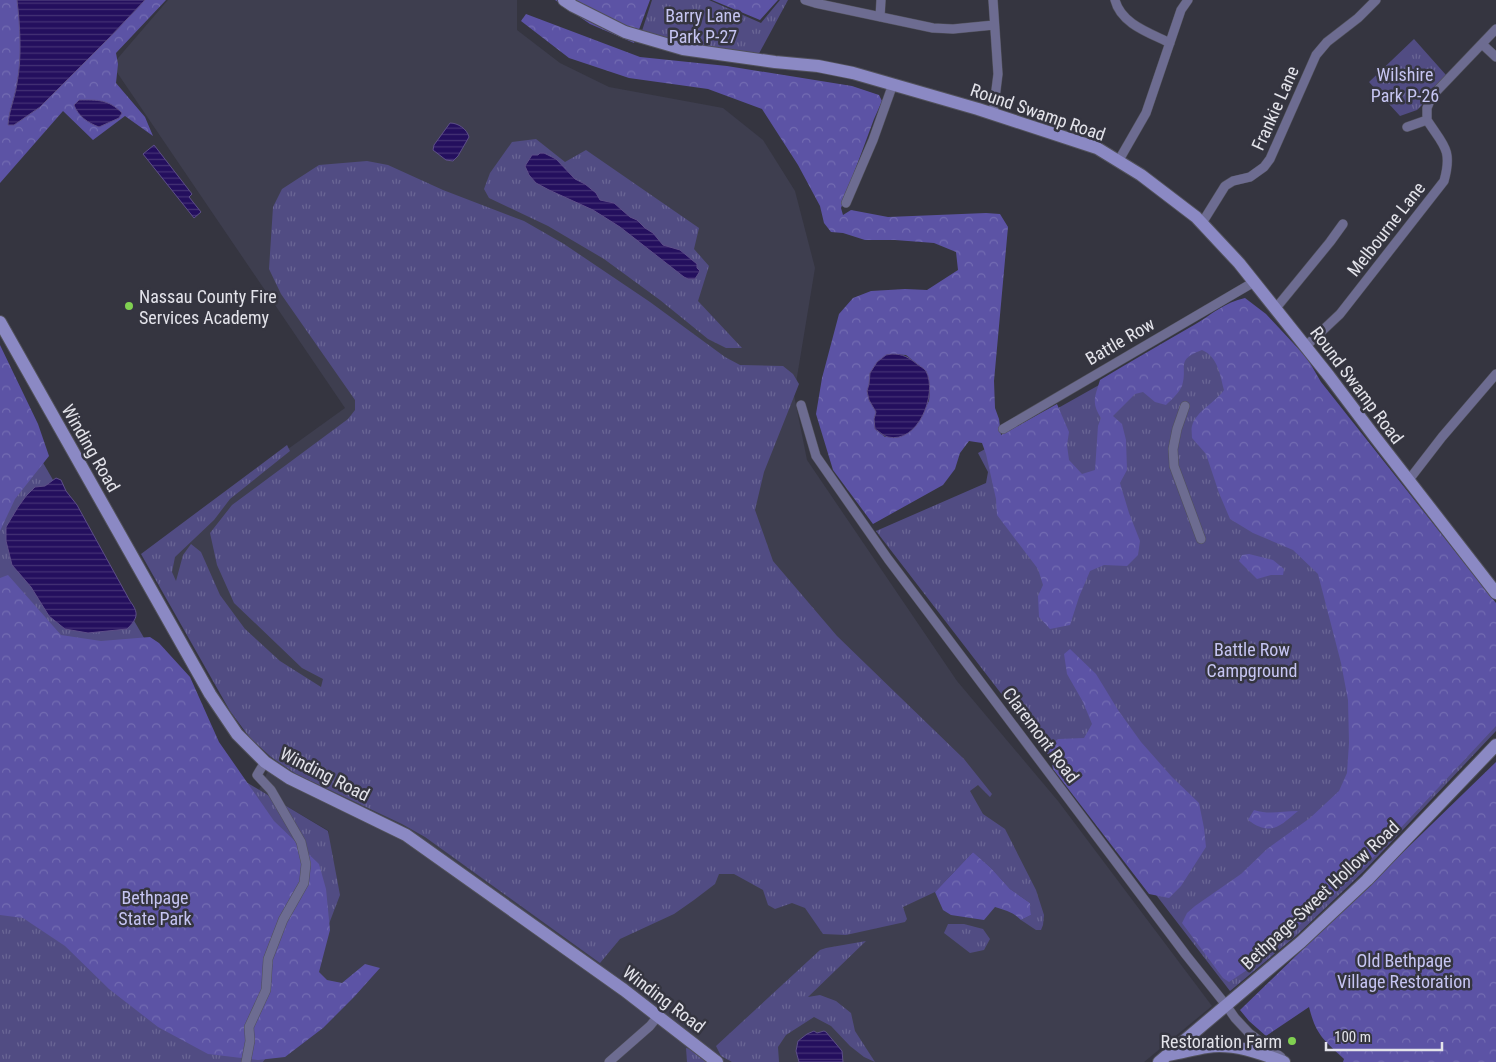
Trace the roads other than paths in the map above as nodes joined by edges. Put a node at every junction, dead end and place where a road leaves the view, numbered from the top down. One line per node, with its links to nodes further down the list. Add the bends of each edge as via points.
1 (564, 0): 14 (main road, Round Swamp Road, via 625,32 683,49 818,66)
2 (805, 0): 8 (street)
3 (882, 0): 8 (street)
4 (992, 0): 9 (street)
5 (1115, 0): 11 (street, via 1125,18)
6 (1188, 0): 11 (street, via 1181,10)
7 (1376, 0): 20 (street, Frankie Lane, via 1316,55 1276,149 1264,167 1250,177 1224,186)
8 (880, 17): 9 (street, via 933,28)
9 (994, 25): 15 (street, via 998,74)
10 (1496, 30): 12 (street)
11 (1170, 43): 18 (street, via 1146,113)
12 (1482, 44): 13 (street); 16 (street, via 1432,96)
13 (1496, 57)
14 (893, 84): 15 (main road, Round Swamp Road); 19 (street)
15 (993, 114): 18 (main road, Round Swamp Road, via 1097,148)
16 (1427, 120): 17 (street); 25 (street, Melbourne Lane, via 1446,148 1448,166 1444,181 1340,314)
17 (1407, 127)
18 (1119, 160): 20 (main road, Round Swamp Road)
19 (846, 203)
20 (1202, 223): 22 (main road, Round Swamp Road)
21 (1343, 224): 23 (street)
22 (1254, 282): 23 (main road, Round Swamp Road); 29 (street, Battle Row)
23 (1276, 308): 25 (main road, Round Swamp Road)
24 (0, 322): 34 (main road, Winding Road, via 210,694 237,734)
25 (1306, 346): 30 (main road, Round Swamp Road)
26 (1496, 374): 30 (street)
27 (801, 405): 35 (street, Claremont Road, via 816,456 888,559)
28 (1185, 406): 31 (street, via 1176,429 1174,466)
29 (1003, 429)
30 (1408, 481): 32 (main road, Round Swamp Road)
31 (1201, 539)
32 (1496, 593)
33 (1496, 745): 35 (main road, Bethpage-Sweet Hollow Road, via 1367,880 1302,942)
34 (264, 762): 36 (main road, Winding Road, via 289,778 406,835); 38 (street, via 257,775 271,790 301,842 306,864 304,883 283,920 268,959 266,990 250,1027)
35 (1226, 1005): 37 (main road, Bethpage-Sweet Hollow Road); 41 (street, Claremont Road, via 1249,1033)
36 (658, 1016): 39 (street); 40 (main road, Winding Road)
37 (1162, 1059): 41 (main road, via 1208,1047 1230,1046)
38 (246, 1062)
39 (609, 1062)
40 (717, 1062)
41 (1286, 1062)

